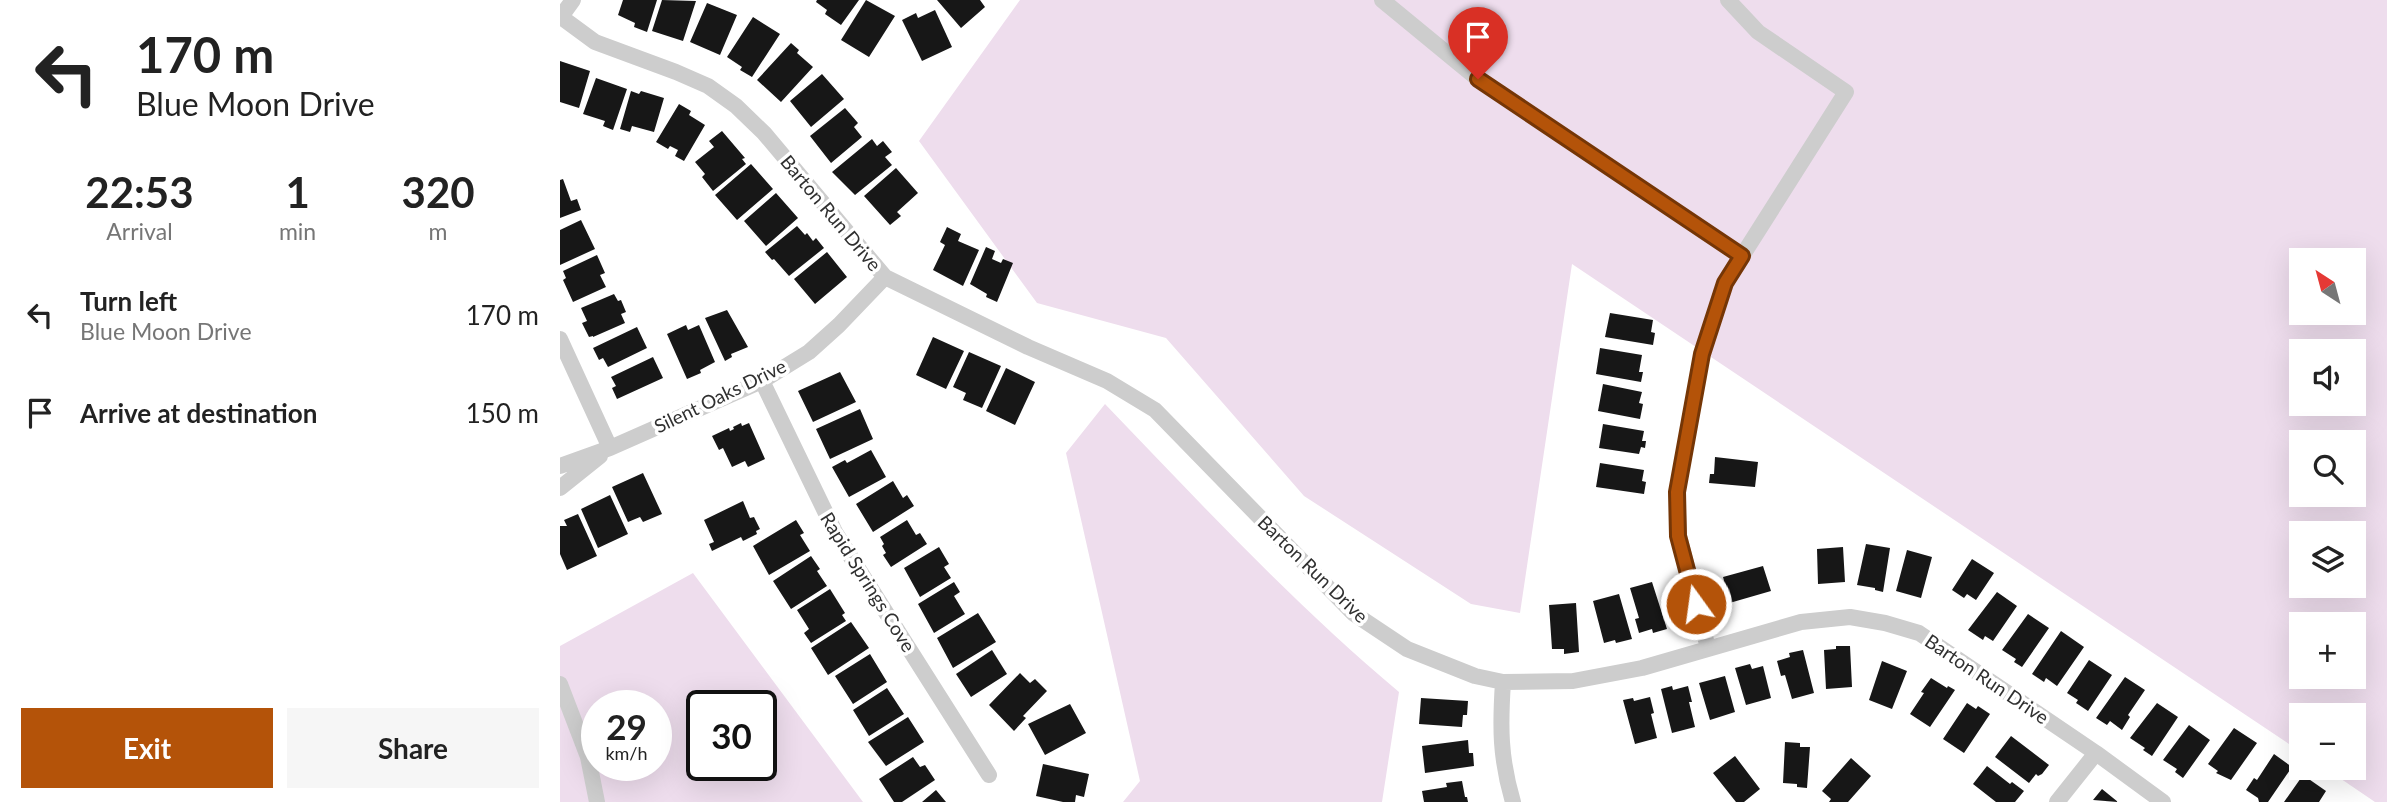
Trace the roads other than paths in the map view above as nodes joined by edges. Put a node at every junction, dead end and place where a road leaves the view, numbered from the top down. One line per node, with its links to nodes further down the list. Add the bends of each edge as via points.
1 (573, 0): 4 (street)
2 (1728, 0): 5 (street, via 1758,32 1846,92)
3 (1391, 3): 5 (street, via 1478,79)
4 (560, 18): 6 (street, Barton Run Drive, via 595,42 708,86 736,106)
5 (1742, 256): 12 (street, via 1725,283 1702,354 1677,492 1678,536)
6 (885, 276): 8 (street, Silent Oaks Drive, via 809,352); 13 (street, Barton Run Drive, via 1107,381 1155,410 1353,613 1406,649)
7 (560, 339): 9 (street)
8 (762, 381): 9 (street, Silent Oaks Drive); 16 (street, Rapid Springs Cove, via 835,532)
9 (610, 448): 10 (street, Silent Oaks Drive); 11 (street, Silent Oaks Drive)
10 (560, 466)
11 (560, 488)
12 (1708, 649): 13 (street, Barton Run Drive, via 1608,676); 15 (street, Barton Run Drive, via 1801,622 1850,617 1885,622 1919,633)
13 (1503, 682): 18 (street, via 1500,726 1504,773)
14 (560, 684): 17 (street, via 588,757)
15 (2096, 753): 19 (street); 20 (street, Barton Run Drive)
16 (989, 775)
17 (597, 802)
18 (1513, 802)
19 (2057, 802)
20 (2163, 802)

